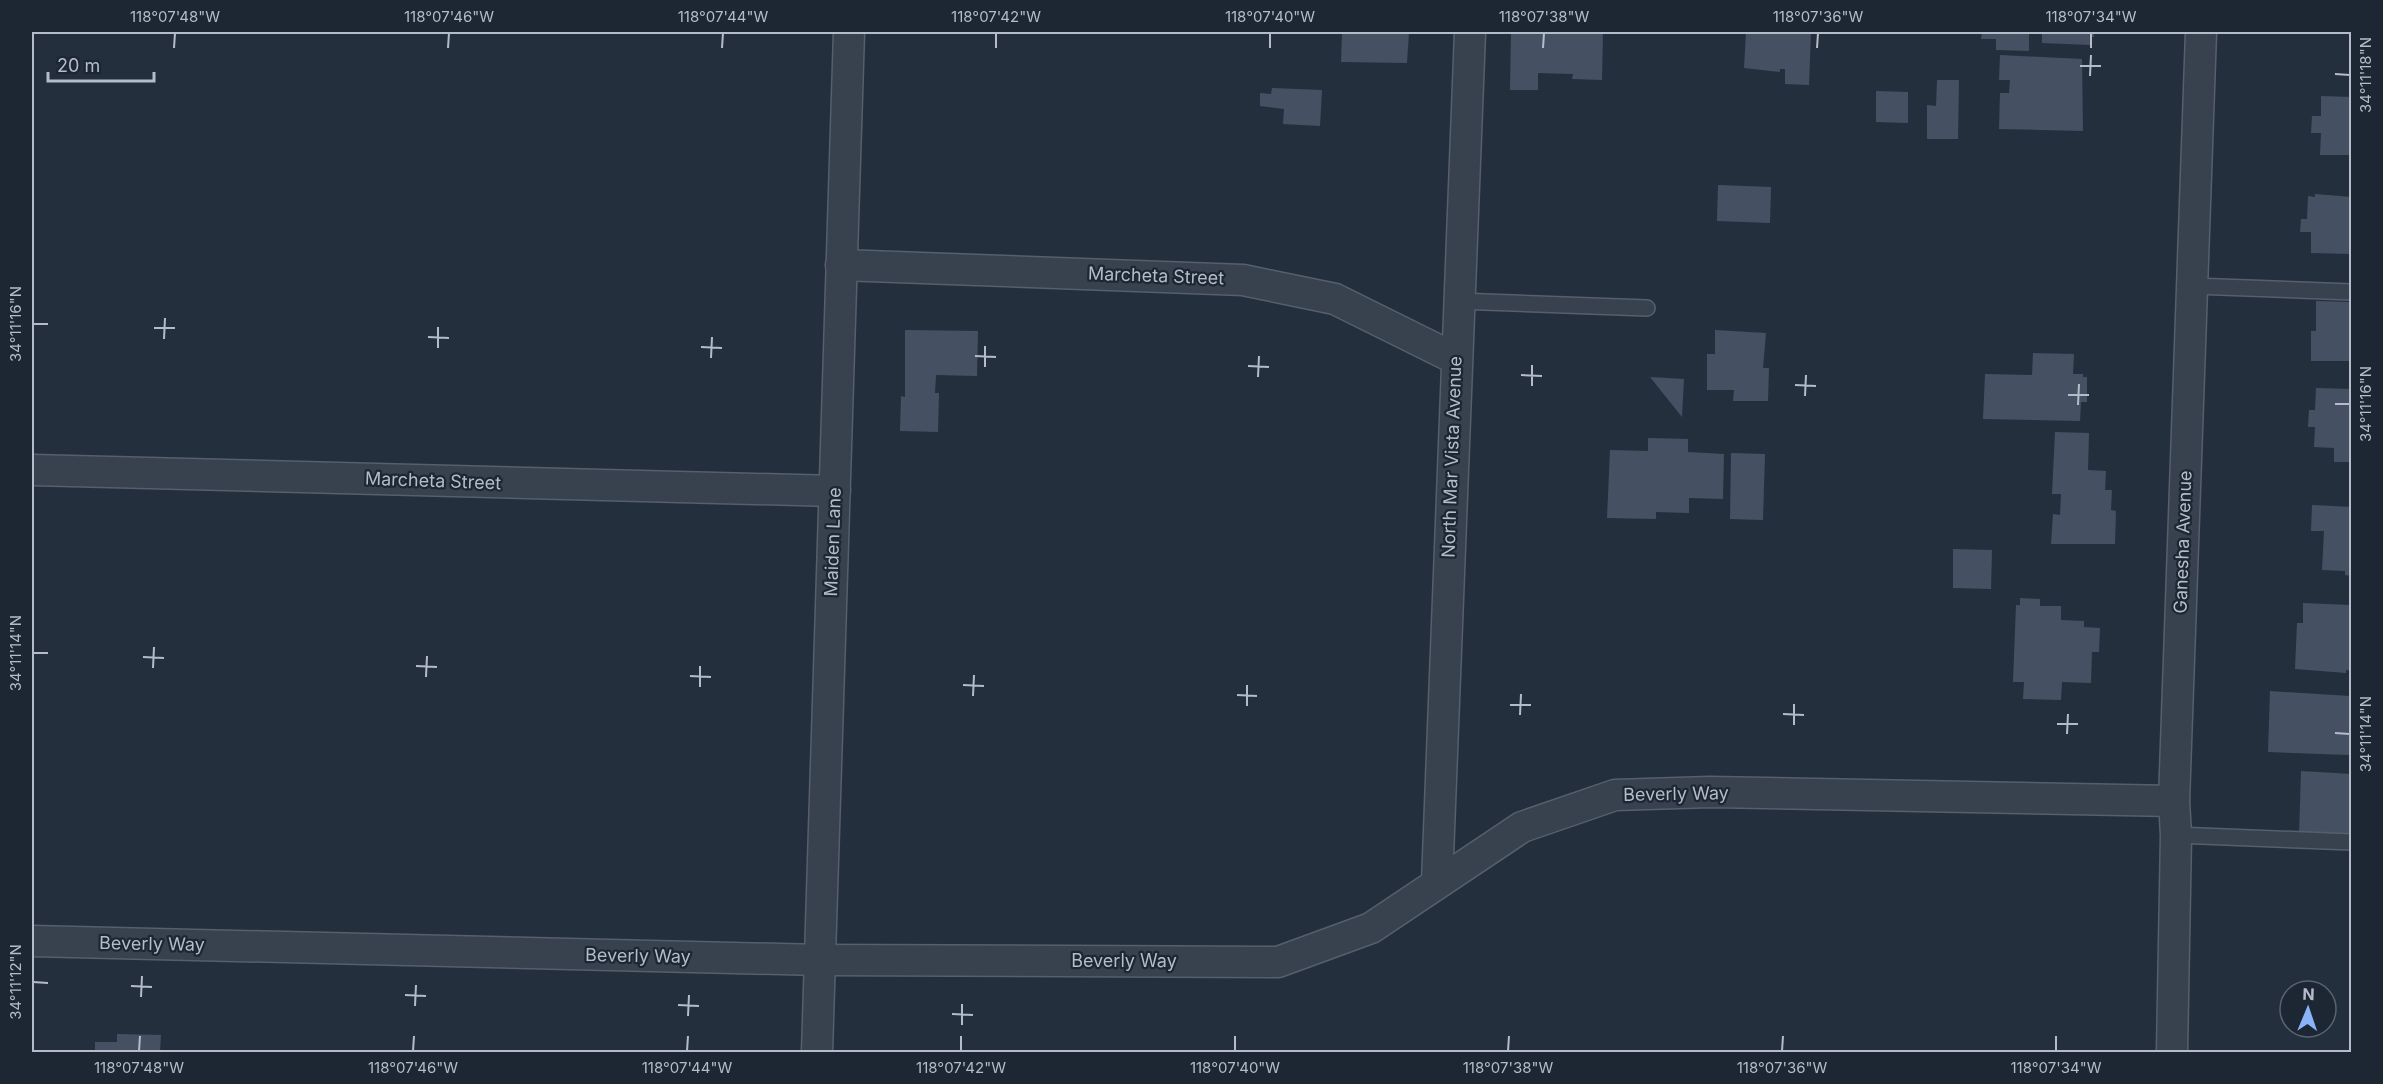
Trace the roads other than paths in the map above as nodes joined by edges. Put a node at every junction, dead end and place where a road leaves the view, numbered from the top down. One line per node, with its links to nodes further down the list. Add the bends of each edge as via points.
1 (849, 32): 4 (street, Maiden Lane)
2 (1470, 32): 7 (street, North Mar Vista Avenue)
3 (2201, 32): 5 (street, Ganesha Avenue)
4 (841, 265): 9 (street, Marcheta Street, via 1243,280 1335,299); 11 (street, Maiden Lane)
5 (2193, 285): 6 (lane); 12 (street, Ganesha Avenue)
6 (2352, 292)
7 (1458, 301): 8 (lane); 9 (street, North Mar Vista Avenue)
8 (1647, 308)
9 (1456, 359): 15 (street, North Mar Vista Avenue)
10 (32, 470): 11 (street, Marcheta Street)
11 (835, 491): 17 (street, Maiden Lane)
12 (2174, 801): 13 (street, Ganesha Avenue); 15 (street, Beverly Way, via 1710,792 1616,795 1522,827)
13 (2176, 835): 14 (lane); 19 (street, Ganesha Avenue)
14 (2352, 842)
15 (1437, 882): 17 (street, Beverly Way, via 1371,928 1278,962)
16 (32, 941): 17 (street, Beverly Way)
17 (820, 960): 18 (street, Maiden Lane)
18 (817, 1053)
19 (2172, 1053)

